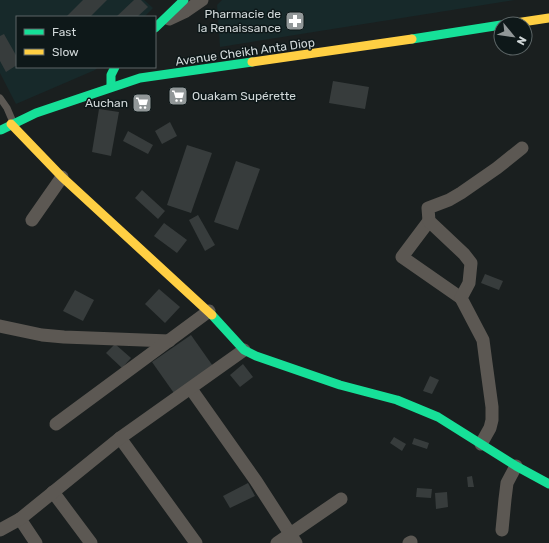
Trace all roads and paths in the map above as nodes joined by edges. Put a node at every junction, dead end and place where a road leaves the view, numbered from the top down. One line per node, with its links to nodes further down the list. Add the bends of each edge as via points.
1 (184, 0): 5 (street)
2 (202, 0): 5 (street)
3 (549, 18): 4 (street)
4 (533, 20)
5 (158, 25)
6 (493, 26): 9 (street, Avenue Cheikh Anta Diop)
7 (114, 68): 10 (street, via 111,75)
8 (142, 68): 9 (street)
9 (140, 78): 10 (street, Avenue Cheikh Anta Diop)
10 (111, 87): 12 (street, Avenue Cheikh Anta Diop, via 36,113)
11 (0, 98): 12 (lane)
12 (13, 124): 13 (street, Avenue Cheikh Anta Diop); 15 (street)
13 (0, 130)
14 (522, 148): 17 (street, via 461,193 428,208)
15 (62, 177): 16 (street); 19 (street)
16 (32, 220)
17 (429, 221): 18 (street, via 471,263 468,283); 18 (street, via 402,257)
18 (461, 298): 26 (street, via 483,340 492,420)
19 (209, 311): 21 (street); 22 (street)
20 (0, 326): 21 (street, via 42,335)
21 (169, 341): 24 (street)
22 (244, 350): 23 (street); 26 (street, via 340,385 404,403 438,417)
23 (191, 389): 25 (street); 34 (street, via 256,481)
24 (56, 424)
25 (120, 438): 29 (street); 37 (street)
26 (481, 444): 27 (street)
27 (516, 466): 28 (street); 33 (street, via 507,483)
28 (549, 484)
29 (53, 492): 31 (street); 36 (street)
30 (341, 499): 34 (street)
31 (20, 519): 32 (street); 35 (street)
32 (0, 530)
33 (502, 530)
34 (293, 539): 38 (street)
35 (36, 543)
36 (91, 543)
37 (196, 543)
38 (277, 543)

